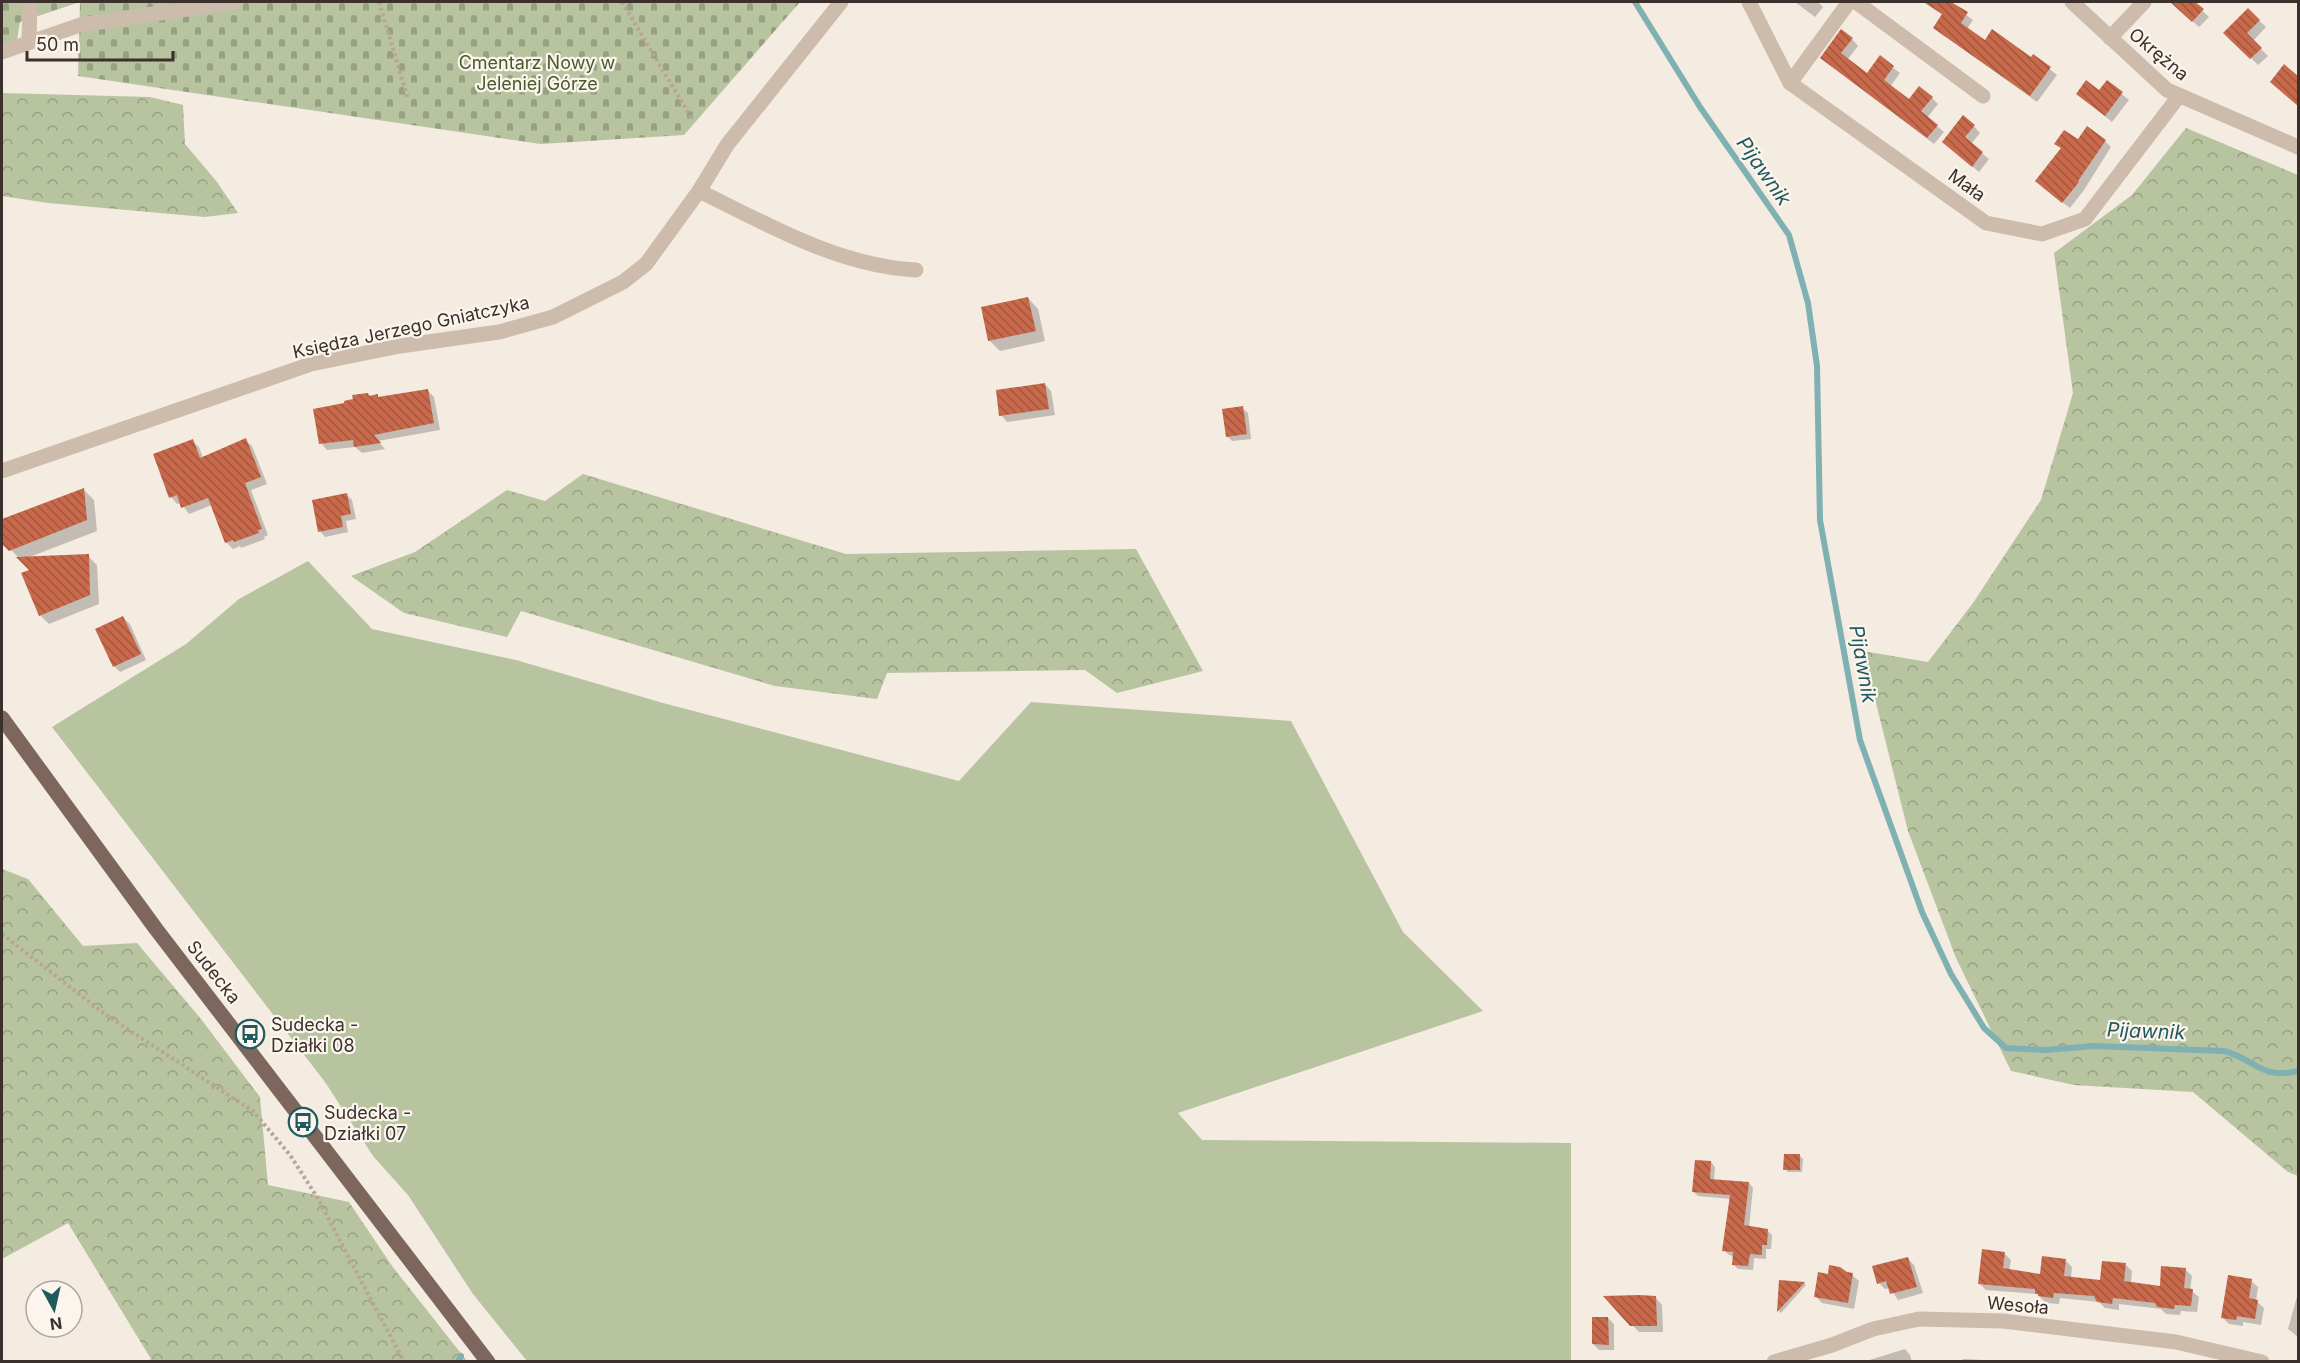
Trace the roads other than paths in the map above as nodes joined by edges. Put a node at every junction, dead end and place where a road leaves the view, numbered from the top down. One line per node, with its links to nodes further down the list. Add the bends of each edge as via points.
1 (30, 2): 10 (street)
2 (227, 2): 10 (street, via 80,25)
3 (839, 2): 16 (street, Księdza Jerzego Gniatczyka, via 727,145)
4 (1749, 2): 12 (street, Mała)
5 (1849, 2): 12 (street)
6 (1856, 2): 13 (street)
7 (2072, 2): 9 (street, Okrężna)
8 (2144, 2): 9 (street)
9 (2110, 38): 14 (street, Okrężna, via 2167,90)
10 (29, 41): 11 (street)
11 (2, 52)
12 (1790, 83): 14 (street, Mała, via 1986,223 2042,234 2085,219)
13 (1983, 96)
14 (2179, 96): 15 (street, Okrężna)
15 (2298, 147)
16 (699, 191): 17 (street, via 847,258); 18 (street, Księdza Jerzego Gniatczyka, via 646,264 623,282 553,316 499,332 311,364)
17 (916, 270)
18 (2, 471)
19 (2, 718): 20 (main road, Sudecka, via 135,900)
20 (488, 1362)
21 (1774, 1362): 22 (street, Wesoła, via 1873,1329 1919,1319 2003,1321 2176,1342)
22 (2262, 1362)

